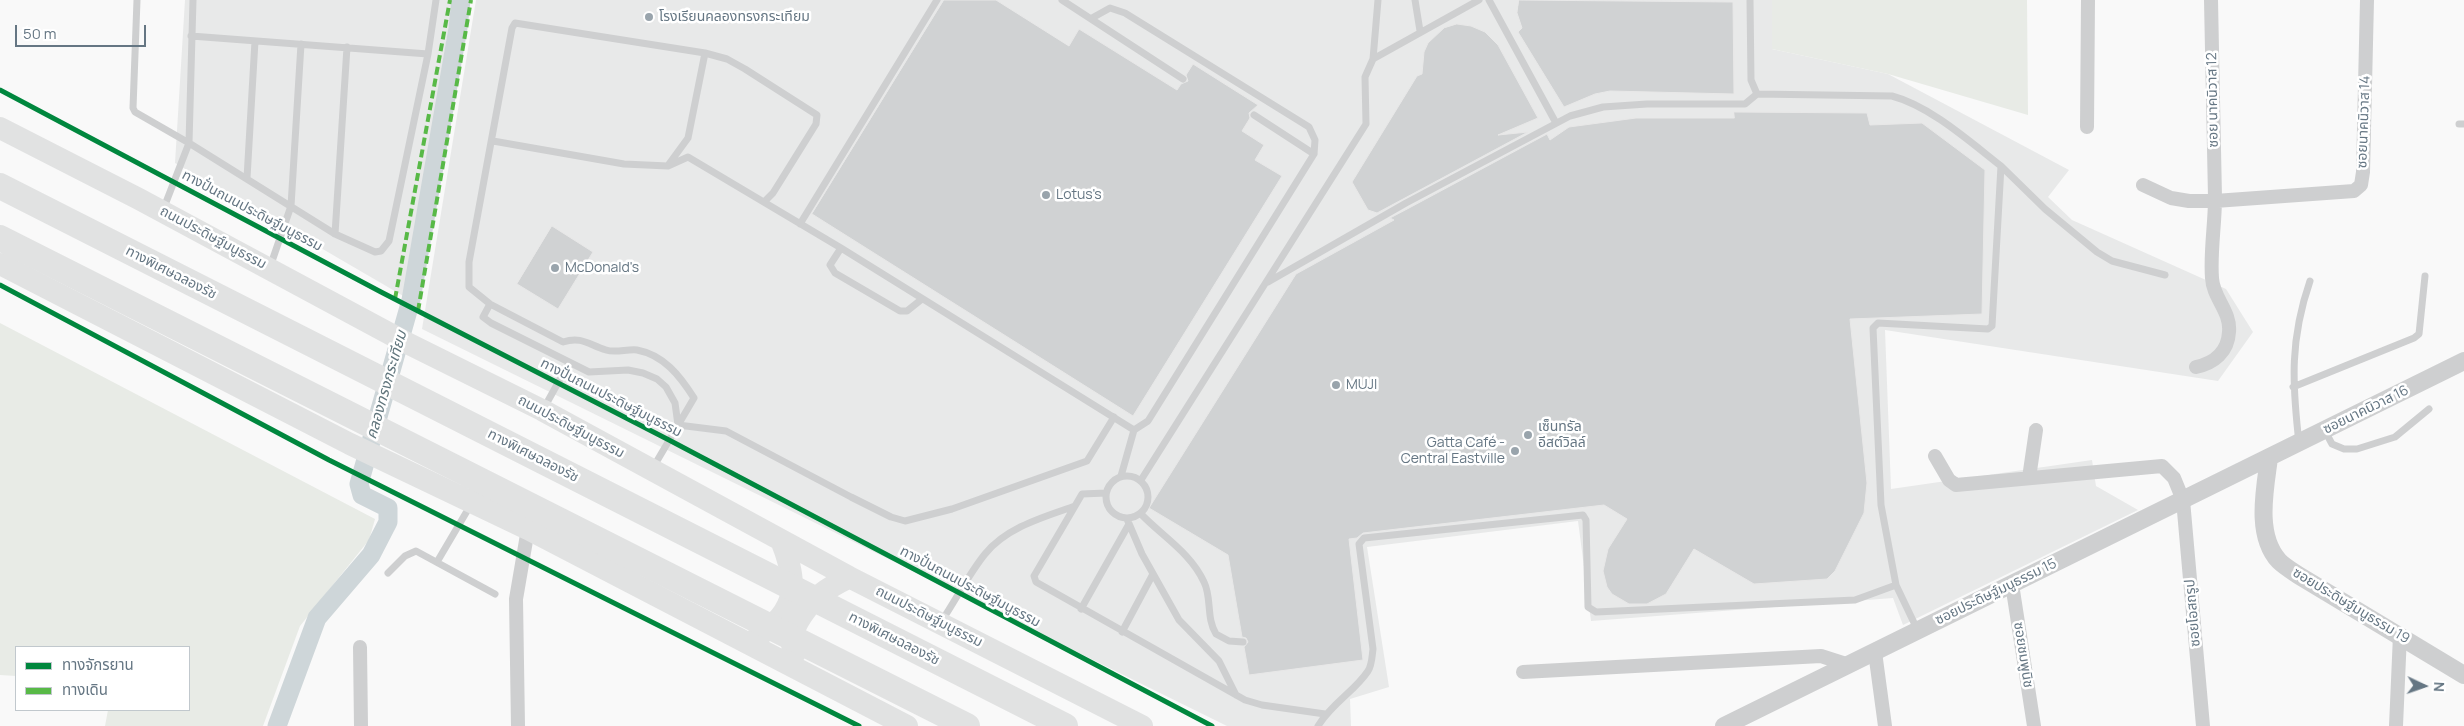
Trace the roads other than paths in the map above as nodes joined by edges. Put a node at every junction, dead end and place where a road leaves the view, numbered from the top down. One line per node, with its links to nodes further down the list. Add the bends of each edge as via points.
1 (137, 0): 30 (lane, via 133,108 139,116)
2 (193, 0): 16 (lane)
3 (436, 0): 21 (lane)
4 (937, 0): 41 (lane)
5 (1062, 0): 14 (lane)
6 (1378, 0): 22 (lane)
7 (1415, 0): 15 (lane)
8 (1479, 0): 15 (lane)
9 (1489, 0): 26 (lane)
10 (1750, 0): 24 (lane, via 1751,80)
11 (2088, 0): 27 (street)
12 (2211, 0): 37 (street, ซอย นาคนิวาส 12)
13 (2367, 0): 37 (street, ซอยนาคนิวาส 14, via 2361,185 2354,191)
14 (1092, 18): 23 (lane); 31 (lane, via 1110,8 1125,13 1309,127 1315,140)
15 (1420, 31): 22 (lane)
16 (191, 36): 17 (lane); 30 (lane)
17 (255, 41): 18 (lane); 34 (lane)
18 (301, 44): 19 (lane); 39 (lane)
19 (347, 47): 21 (lane); 42 (lane)
20 (706, 53): 29 (lane, via 515,23); 32 (lane, via 688,138); 38 (lane, via 745,68 818,117 807,140)
21 (428, 54): 42 (lane, via 389,241 381,251 375,252)
22 (1373, 59): 50 (lane, via 1365,77 1366,124)
23 (1184, 79)
24 (1757, 94): 26 (lane, via 1745,104 1603,107); 33 (lane, via 1892,96 1907,100)
25 (1254, 115): 31 (lane)
26 (1556, 123): 50 (lane, via 1406,203)
27 (2087, 127)
28 (0, 128): 40 (main road, ถนนประดิษฐ์มนูธรรม)
29 (493, 141): 32 (lane, via 624,164); 52 (lane, via 469,274 469,287)
30 (189, 143): 34 (lane); 40 (lane)
31 (1314, 154): 61 (lane, via 1148,421)
32 (668, 166): 38 (lane, via 688,157)
33 (2000, 166): 47 (lane, via 2097,252 2112,260); 84 (lane, via 1992,326 1988,329 1878,323 1873,328 1881,505)
34 (247, 178): 39 (lane)
35 (2143, 185): 37 (street, ซอยนาคนิวาส 14, via 2171,198)
36 (0, 186): 105 (highway, ทางพิเศษฉลองรัช)
37 (2215, 201): 55 (street, ซอย นาคนิวาส 12, via 2212,280 2228,317 2229,331 2227,344 2218,357 2209,364)
38 (764, 202): 41 (lane)
39 (291, 206): 42 (lane); 46 (lane)
40 (163, 212): 46 (main road, ถนนประดิษฐ์มนูธรรม)
41 (800, 224): 44 (lane)
42 (335, 234)
43 (0, 238): 104 (highway)
44 (841, 248): 51 (lane); 51 (lane, via 830,266 835,272 900,311 907,311)
45 (0, 264): 73 (main road, via 350,444)
46 (270, 268): 58 (main road, ถนนประดิษฐ์มนูธรรม, via 397,338)
47 (2165, 275)
48 (2425, 276): 56 (lane, via 2420,334)
49 (2310, 281): 56 (lane, via 2297,329)
50 (1266, 284): 70 (lane)
51 (922, 299): 59 (lane)
52 (490, 304): 54 (lane, via 483,317 491,324); 60 (lane, via 563,342 576,338 608,351 638,350 664,361 681,377 694,398)
53 (2464, 361): 63 (street, ซอยนาคนิวาส 16)
54 (569, 363): 58 (lane); 60 (lane, via 589,372 628,370 657,379 675,403)
55 (2196, 367)
56 (2293, 387): 64 (lane)
57 (2428, 409): 63 (lane, via 2395,437 2357,449 2344,449 2332,444)
58 (542, 410): 67 (main road, ถนนประดิษฐ์มนูธรรม)
59 (1114, 417): 60 (lane, via 1087,461 952,508 905,520 891,517 726,431); 61 (lane)
60 (678, 425): 67 (lane)
61 (1134, 430): 68 (lane)
62 (2036, 430): 69 (street)
63 (2324, 430): 64 (street, ซอยนาคนิวาส 16)
64 (2299, 443): 66 (street, ซอยนาคนิวาส 16)
65 (1935, 456): 69 (street, via 1949,480 1956,485)
66 (2269, 458): 72 (street, ซอยประดิษฐ์มนูธรรม 15); 90 (street, ซอยประดิษฐ์มนูธรรม 19, via 2264,519 2269,543 2279,560 2298,575)
67 (652, 470): 78 (main road, ถนนประดิษฐ์มนูธรรม)
68 (1122, 476): 70 (lane); 71 (lane, via 1111,482)
69 (2028, 478): 72 (street, ซอยโอสถรูป, via 2162,466 2174,478)
70 (1141, 480): 75 (lane, via 1149,497)
71 (1106, 493): 74 (lane, via 1082,494); 76 (lane, via 1111,511)
72 (2183, 500): 83 (street, ซอยประดิษฐ์มนูธรรม 15); 111 (street, ซอยโอสถรูป)
73 (472, 502): 77 (main road); 79 (lane)
74 (1075, 506): 86 (lane, via 1034,580); 87 (lane, via 1017,528 994,544)
75 (1141, 514): 76 (lane); 92 (lane, via 1180,548 1200,575 1216,634 1229,641)
76 (1128, 521): 81 (lane); 86 (lane)
77 (528, 529): 91 (main road); 102 (street, via 516,599)
78 (781, 540): 82 (main road, ถนนประดิษฐ์มนูธรรม); 91 (main road, via 793,577 791,600 781,619 772,627)
79 (438, 562): 80 (lane, via 419,552 412,552); 85 (lane)
80 (388, 573)
81 (1153, 574): 89 (lane); 99 (lane, via 1179,620 1219,661)
82 (849, 577): 87 (main road, ถนนประดิษฐ์มนูธรรม); 98 (main road, via 820,595 804,613 794,632 793,651)
83 (2012, 584): 88 (street, ซอยประดิษฐ์มนูธรรม 15); 110 (street, ซอยชมพูนิช)
84 (1896, 585): 88 (lane); 100 (lane, via 1855,600 1596,612 1588,606 1586,520 1583,515 1364,538 1359,544 1372,659 1368,671)
85 (495, 594)
86 (1081, 609): 89 (lane)
87 (940, 622): 106 (main road, ถนนประดิษฐ์มนูธรรม)
88 (1918, 631): 94 (street, ซอยประดิษฐ์มนูธรรม 15)
89 (1122, 632): 99 (lane)
90 (2400, 635): 97 (street, ซอยประดิษฐ์มนูธรรม 19); 112 (street)
91 (743, 640): 98 (main road)
92 (1243, 642)
93 (360, 647): 101 (street)
94 (1874, 652): 95 (street, ซอยประดิษฐ์มนูธรรม 15); 109 (street)
95 (1849, 664): 96 (street, via 1821,656); 108 (street, ซอยประดิษฐ์มนูธรรม 15)
96 (1523, 672)
97 (2464, 674)
98 (809, 675): 103 (main road)
99 (1236, 696): 100 (lane, via 1262,705)
100 (1325, 714): 107 (lane)
101 (361, 726)
102 (518, 726)
103 (906, 726)
104 (966, 726)
105 (1065, 726)
106 (1142, 726)
107 (1318, 726)
108 (1725, 726)
109 (1885, 726)
110 (2034, 726)
111 (2203, 726)
112 (2396, 726)

